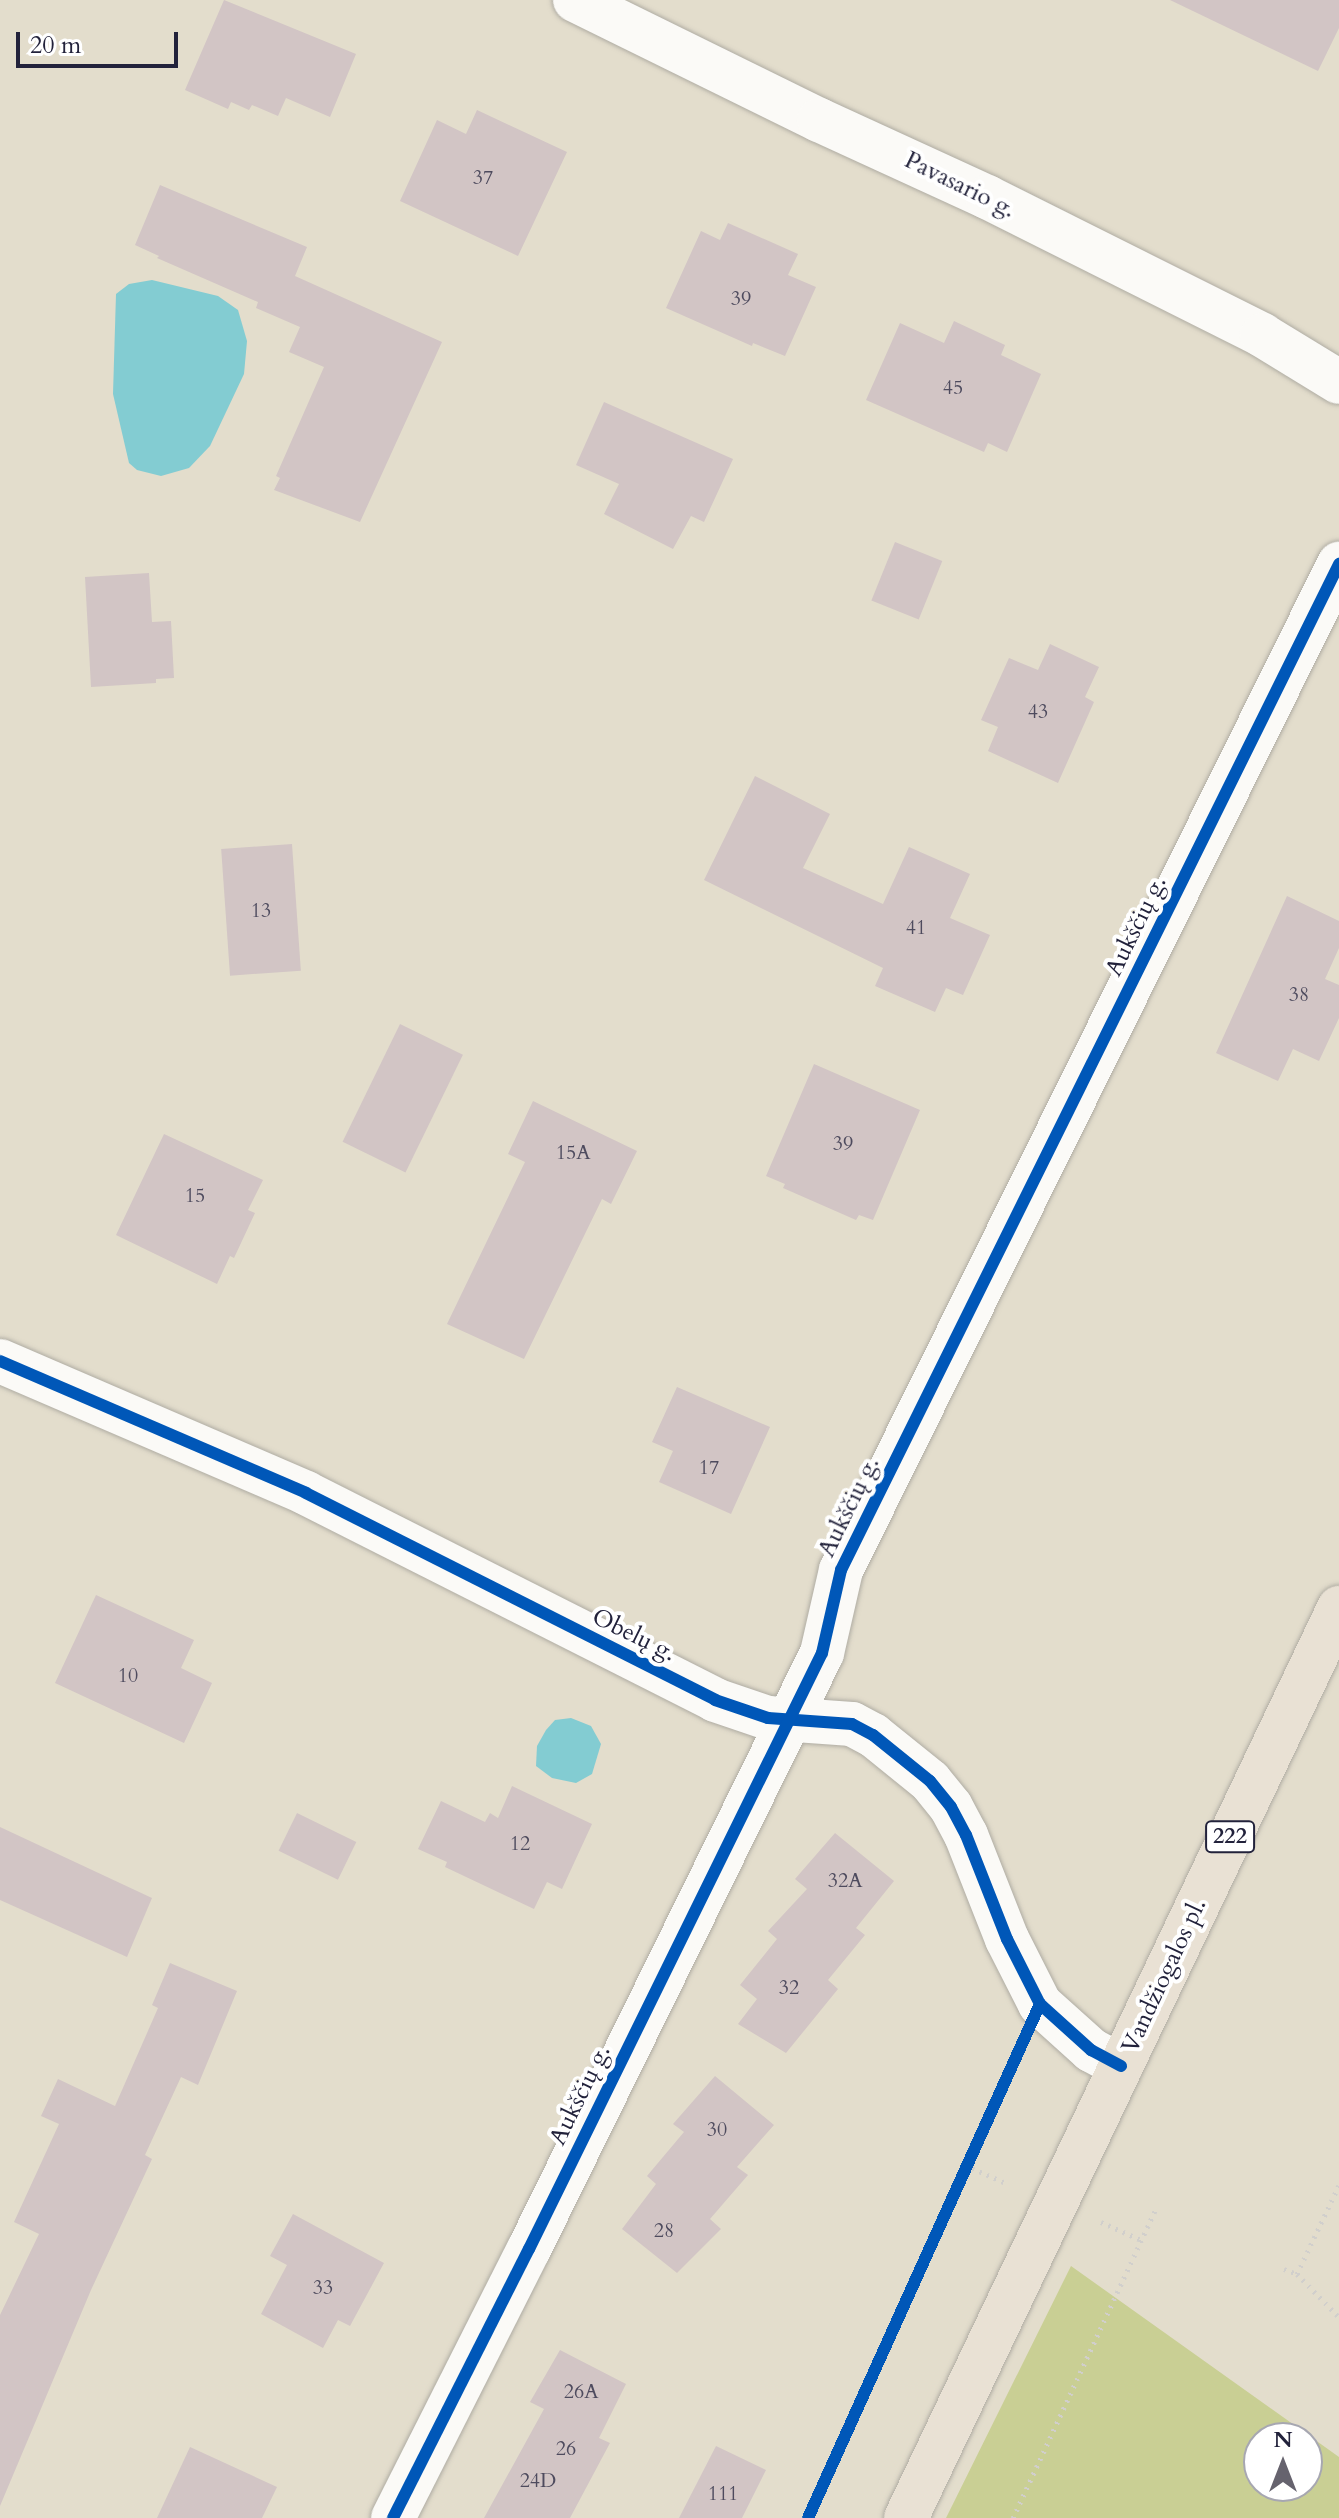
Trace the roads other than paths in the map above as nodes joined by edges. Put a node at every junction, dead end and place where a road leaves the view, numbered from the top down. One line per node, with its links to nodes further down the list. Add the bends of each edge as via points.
1 (575, 0): 2 (street, Pavasario g., via 987,197 1262,335)
2 (1339, 382)
3 (1339, 564): 6 (street, Aukščių g., via 841,1570 822,1653)
4 (0, 1361): 6 (street, Obelų g., via 306,1493 715,1700)
5 (1339, 1608): 7 (main road, Vandžiogalos pl. / 222)
6 (789, 1721): 7 (street, Obelų g., via 852,1724 930,1781 966,1835 1007,1939 1040,2004 1091,2050); 8 (street, Aukščių g.)
7 (1121, 2066): 9 (main road, Vandžiogalos pl. / 222)
8 (393, 2518)
9 (906, 2518)

